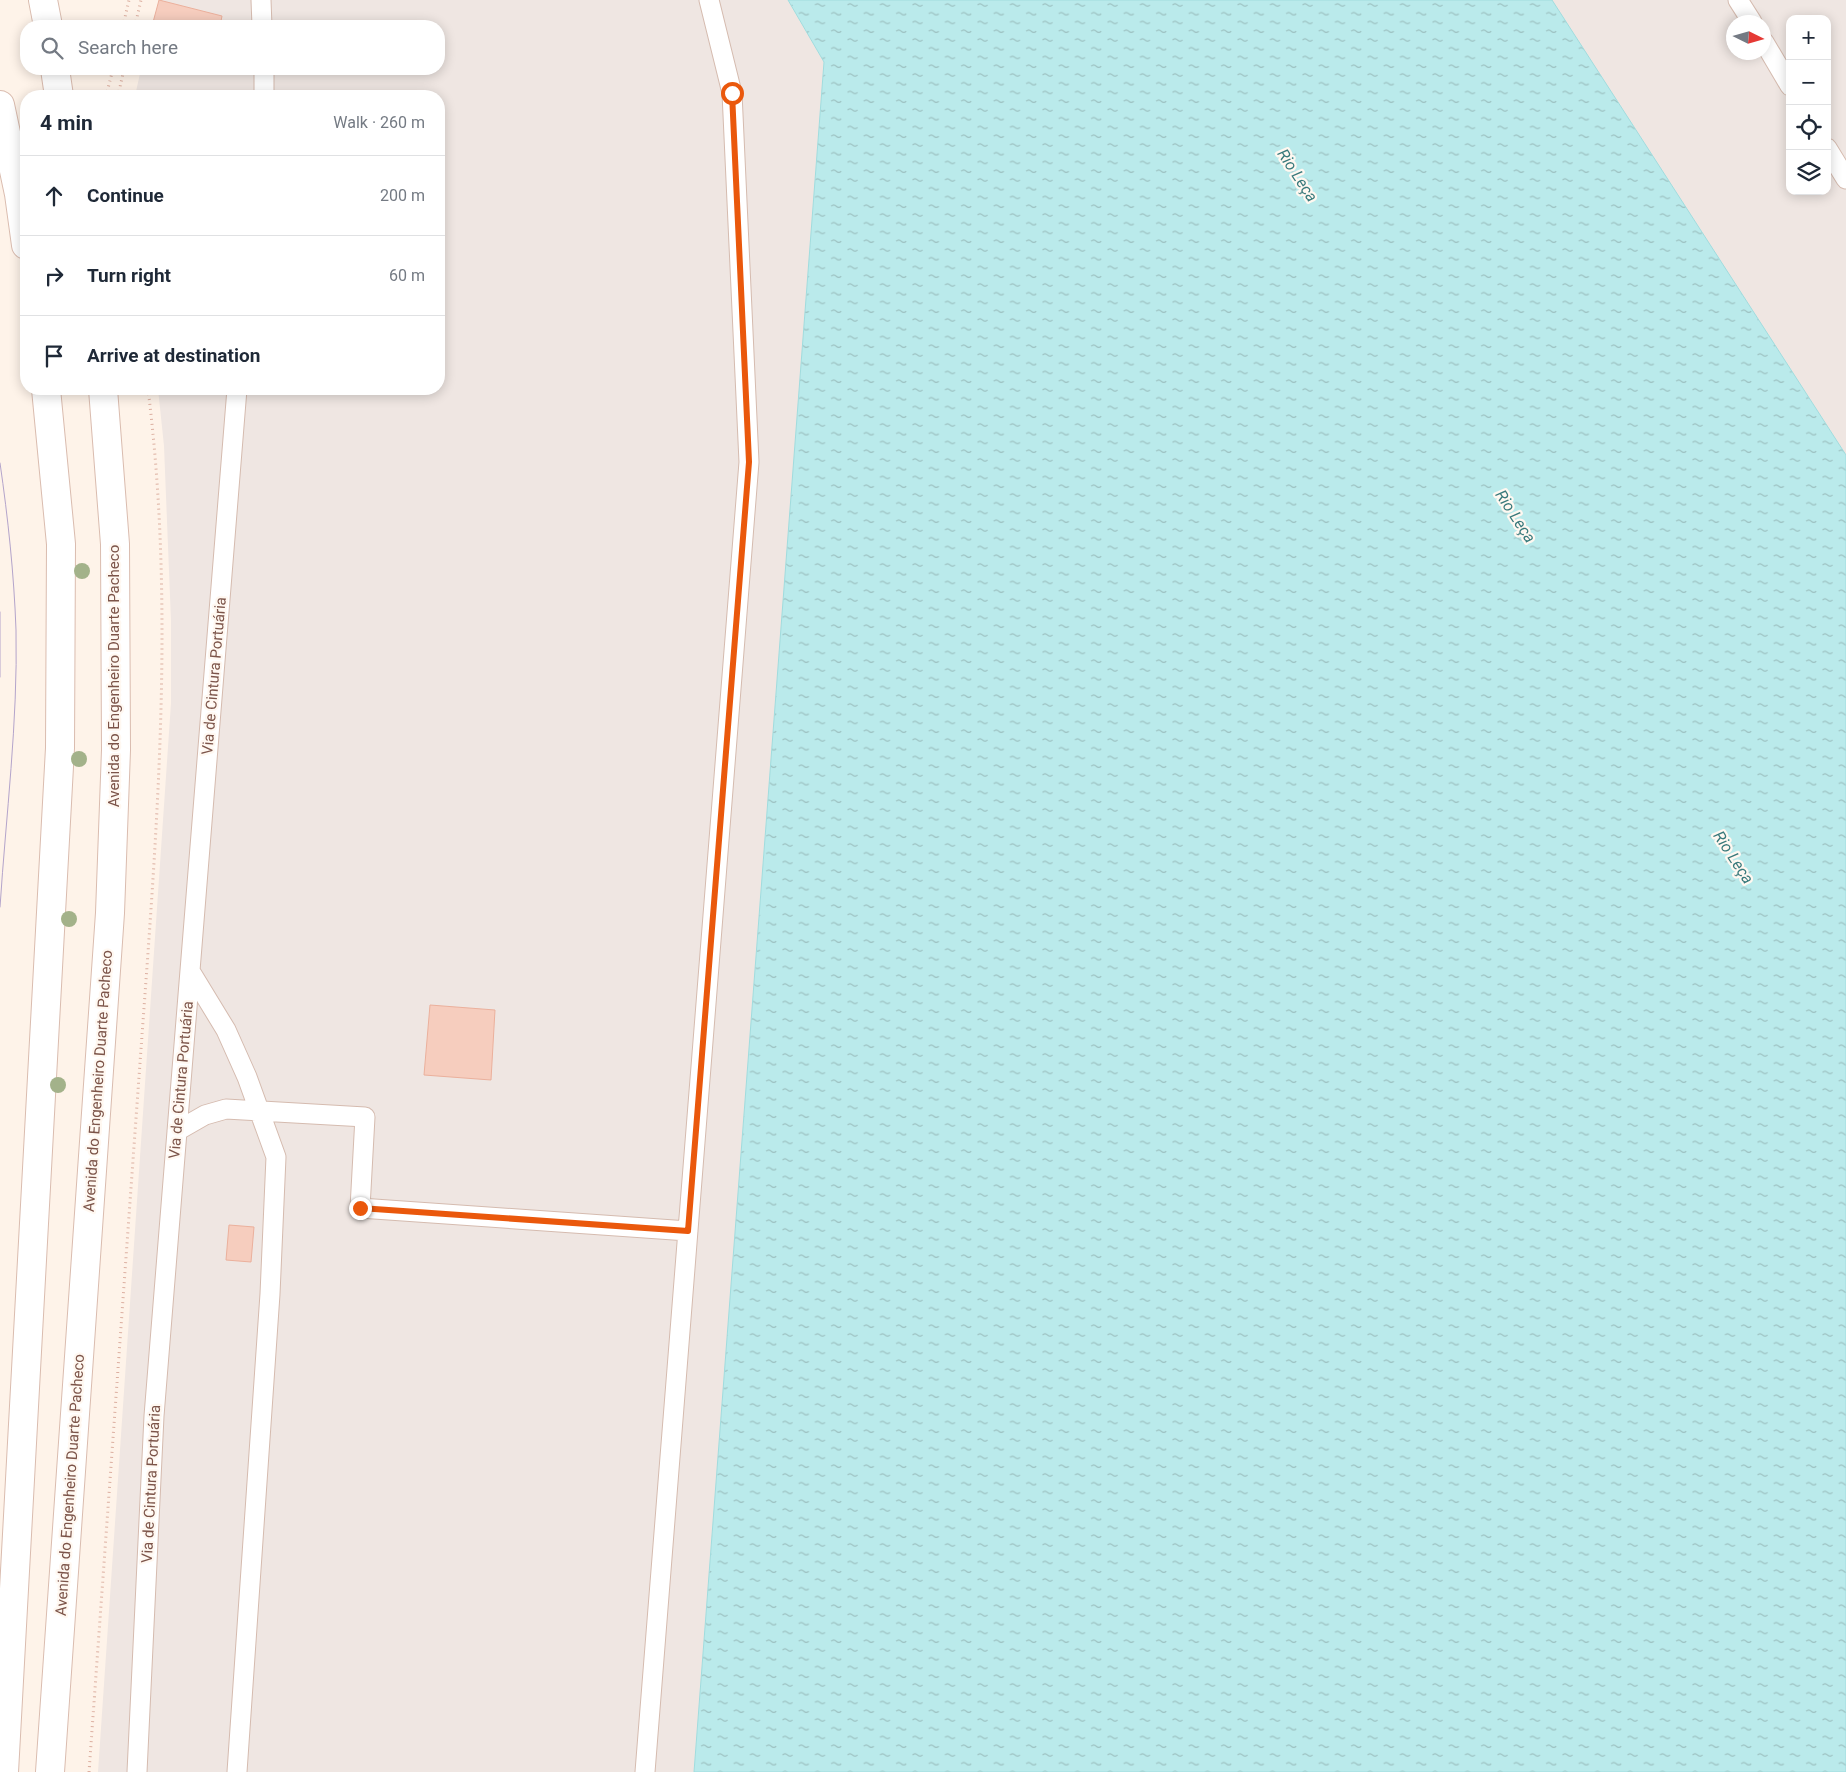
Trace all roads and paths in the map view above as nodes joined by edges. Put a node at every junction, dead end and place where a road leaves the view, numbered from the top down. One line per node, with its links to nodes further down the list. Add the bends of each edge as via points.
1 (43, 0): 8 (main road)
2 (129, 0): 9 (path)
3 (141, 0): 10 (path)
4 (261, 0): 11 (lane)
5 (709, 0): 32 (lane, via 732,93 749,462)
6 (1738, 0): 7 (lane)
7 (1748, 15)
8 (47, 20)
9 (124, 20)
10 (136, 20)
11 (262, 20)
12 (1771, 54): 17 (lane)
13 (56, 75): 18 (main road)
14 (111, 75): 19 (path)
15 (123, 75): 20 (path)
16 (264, 75): 21 (lane)
17 (1786, 79)
18 (59, 90)
19 (108, 90)
20 (119, 90)
21 (264, 90)
22 (0, 105): 25 (main road)
23 (1828, 150): 24 (lane)
24 (1846, 179)
25 (20, 201)
26 (47, 395): 33 (main road, via 61,544 60,748)
27 (104, 395): 34 (main road, Avenida do Engenheiro Duarte Pacheco, via 116,544 116,750 111,884)
28 (237, 395): 29 (lane, Via de Cintura Portuária)
29 (190, 971): 30 (lane, via 226,1030); 31 (lane, Via de Cintura Portuária)
30 (258, 1111): 31 (lane, via 226,1109 205,1115); 32 (lane, via 365,1117 360,1208); 36 (lane, via 276,1157 270,1294)
31 (177, 1131): 35 (lane, Via de Cintura Portuária, via 154,1416)
32 (688, 1231): 37 (lane)
33 (4, 1772)
34 (50, 1772)
35 (137, 1772)
36 (237, 1772)
37 (645, 1772)

